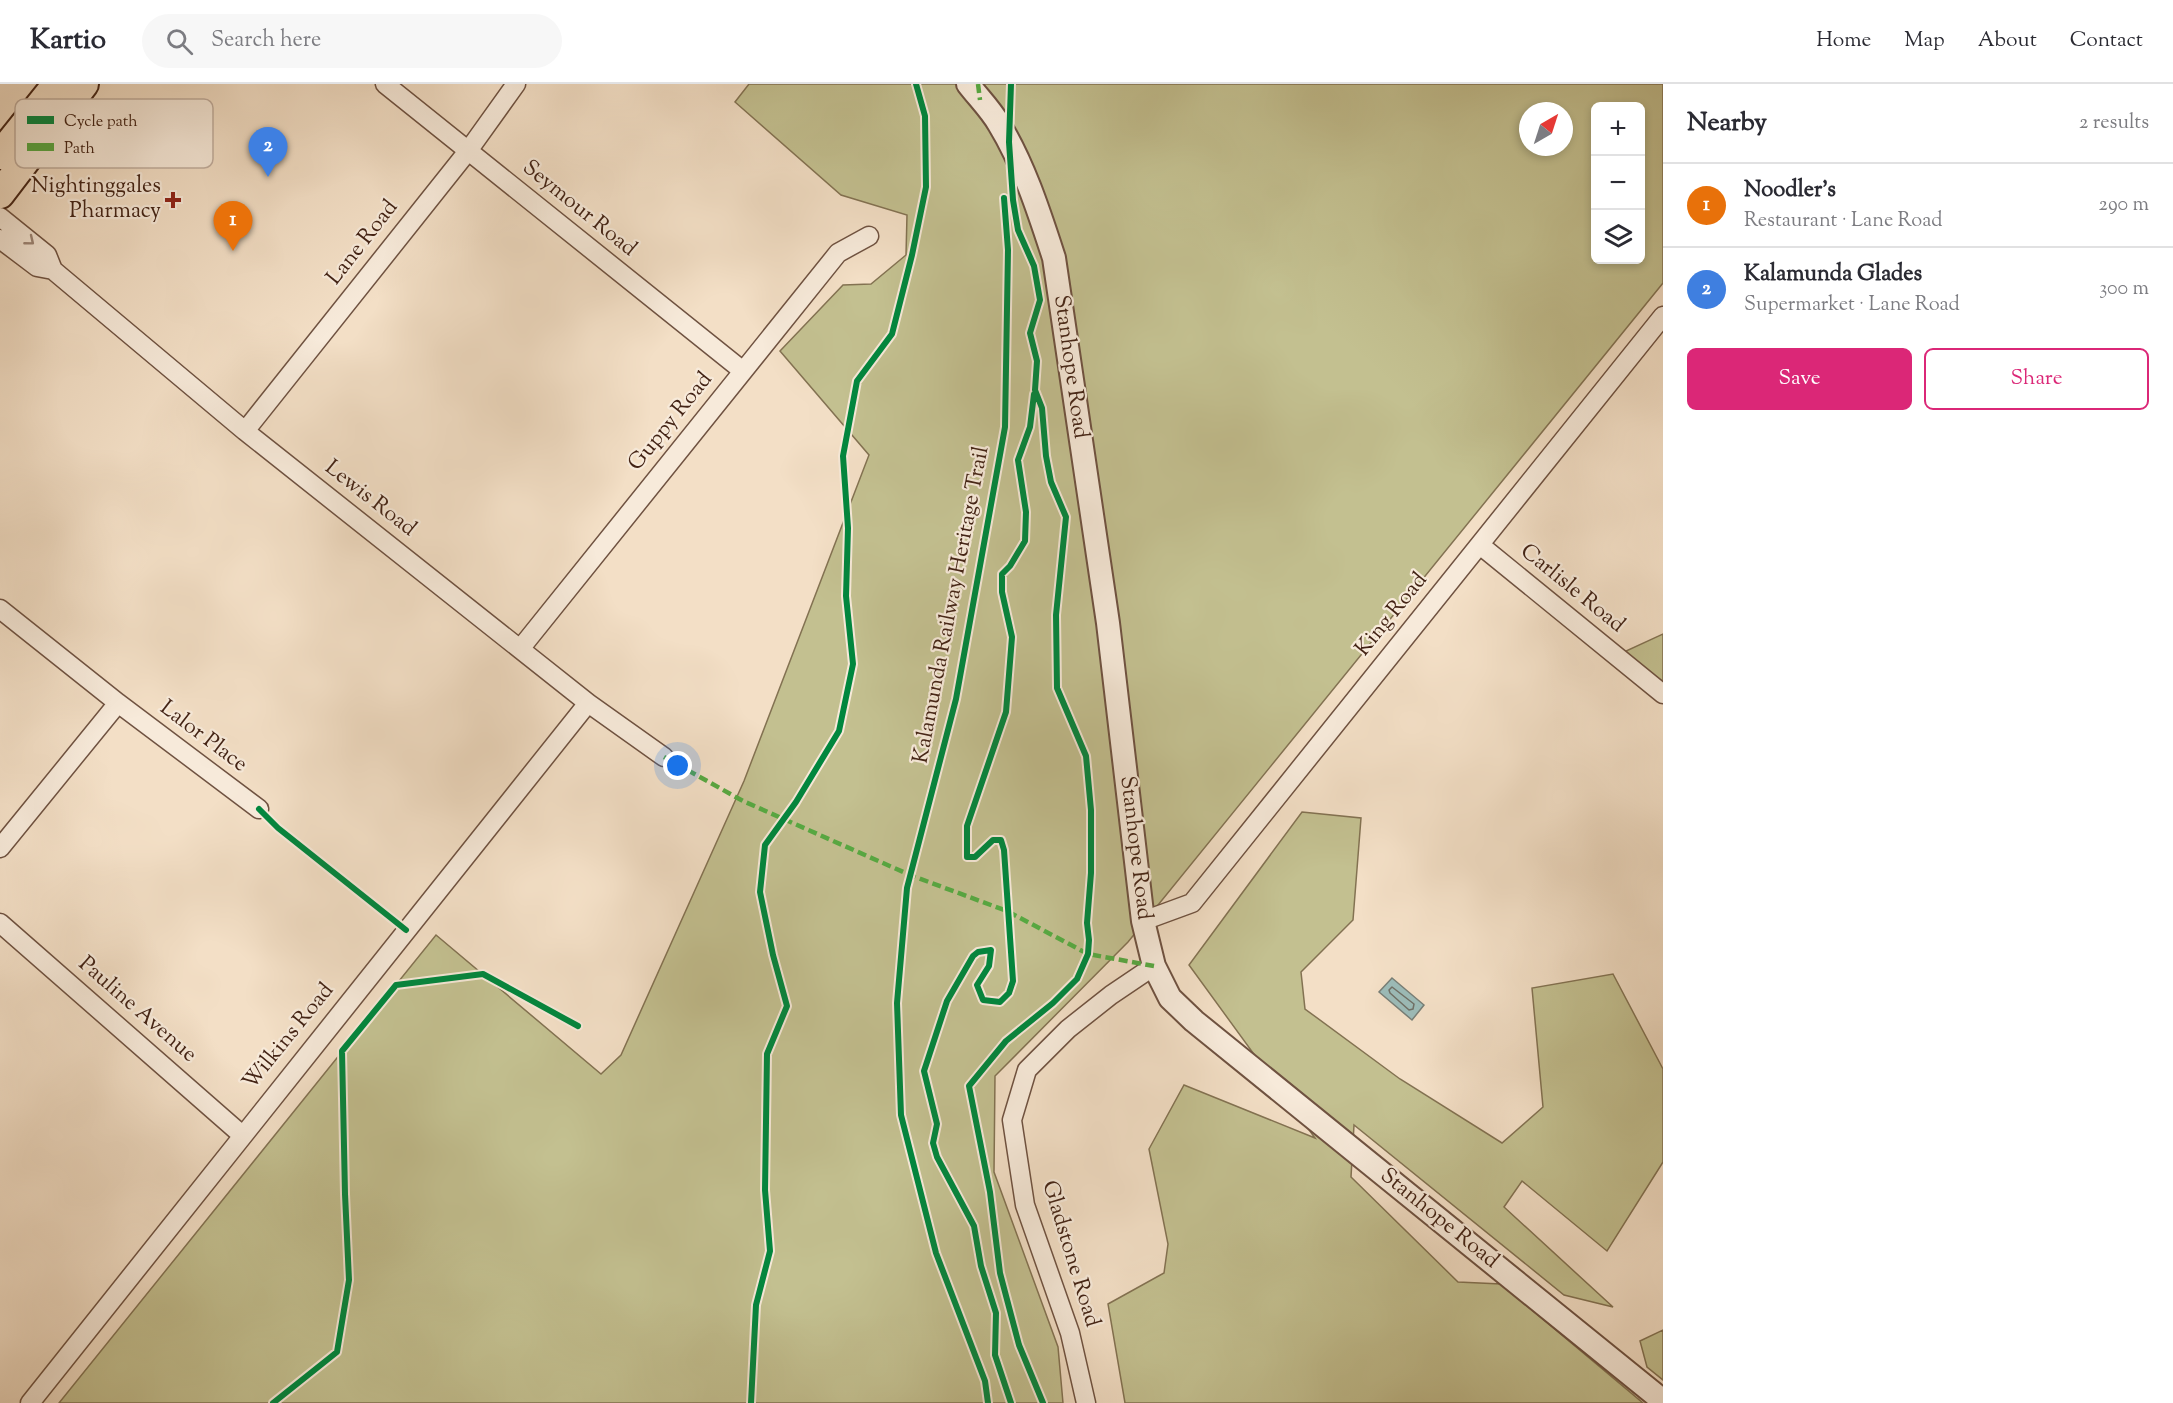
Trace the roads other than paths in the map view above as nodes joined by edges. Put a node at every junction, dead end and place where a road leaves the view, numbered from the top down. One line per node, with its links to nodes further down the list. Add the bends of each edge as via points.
1 (57, 84): 6 (main road)
2 (84, 84): 7 (main road)
3 (385, 84): 9 (street, Seymour Road)
4 (516, 84): 9 (street, Lane Road)
5 (968, 84): 27 (street, Stanhope Road, via 1009,142 1054,258 1108,623)
6 (46, 99)
7 (66, 99)
8 (9, 147): 10 (main road)
9 (468, 150): 16 (street, Seymour Road); 17 (street, Lane Road)
10 (0, 194)
11 (0, 217): 14 (street, Lewis Road, one-way to 14, via 47,255)
12 (869, 236): 16 (street, Guppy Road, via 838,253)
13 (0, 239): 14 (street, Lewis Road, via 37,267)
14 (53, 270): 17 (street, Lewis Road)
15 (1663, 316): 18 (street, King Road)
16 (743, 371): 20 (street, Guppy Road)
17 (245, 431): 20 (street, Lewis Road)
18 (1480, 545): 21 (street, Carlisle Road); 27 (street, King Road, via 1192,903)
19 (0, 609): 23 (street, Lalor Place)
20 (520, 649): 22 (street, Lewis Road)
21 (1663, 694)
22 (588, 703): 24 (street, Lewis Road); 30 (street, Wilkins Road)
23 (118, 704): 25 (street, Lalor Place); 26 (street)
24 (664, 757)
25 (259, 809)
26 (0, 848)
27 (1143, 921): 29 (street, Stanhope Road)
28 (0, 922): 30 (street, Pauline Avenue)
29 (1154, 966): 31 (street, Stanhope Road, via 1170,998 1194,1020); 33 (street, Gladstone Road, via 1068,1029 1027,1070 1012,1120 1025,1205 1070,1333)
30 (242, 1135): 32 (street, Wilkins Road)
31 (1663, 1401)
32 (30, 1403)
33 (1086, 1403)

